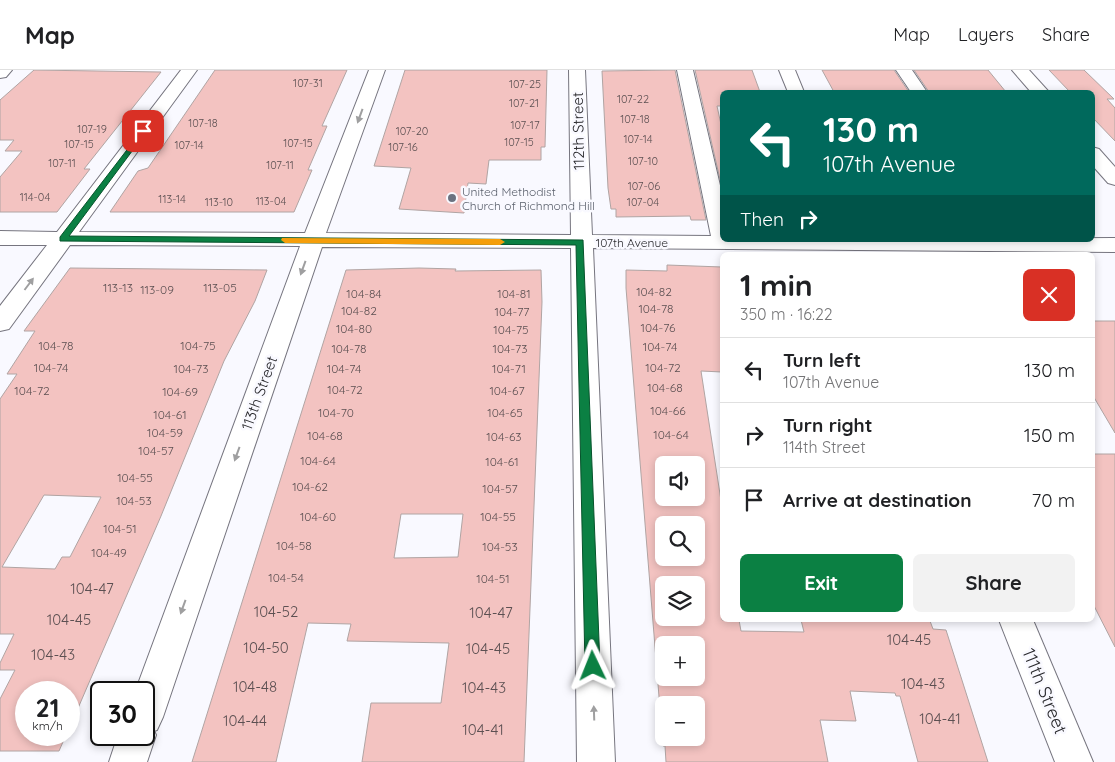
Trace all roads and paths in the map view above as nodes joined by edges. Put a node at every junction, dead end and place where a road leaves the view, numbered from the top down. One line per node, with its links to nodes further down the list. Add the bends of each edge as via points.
1 (4, 70): 9 (street)
2 (189, 70): 17 (street)
3 (377, 70): 18 (street, 113th Street, one-way to 18)
4 (577, 70): 19 (street, 112th Street)
5 (685, 70): 15 (street)
6 (786, 70): 10 (street)
7 (904, 70): 11 (street)
8 (1020, 70): 12 (street)
9 (0, 73)
10 (795, 90)
11 (918, 90)
12 (1038, 90)
13 (1095, 156): 14 (street)
14 (1115, 178)
15 (720, 229)
16 (0, 238): 17 (street, 107th Avenue)
17 (63, 239): 18 (street, 107th Avenue); 24 (street, one-way to 17)
18 (313, 240): 19 (street, 107th Avenue); 26 (street, 113th Street, one-way to 26)
19 (580, 242): 21 (street, 107th Avenue); 29 (street, 112th Street, one-way to 19)
20 (1018, 242): 22 (street, 107th Avenue); 23 (street, 107th Avenue)
21 (723, 243): 23 (street, 107th Avenue)
22 (1115, 244)
23 (861, 246)
24 (0, 323)
25 (1017, 622): 30 (street, 111th Street)
26 (155, 685)
27 (133, 746): 28 (street)
28 (128, 762)
29 (596, 762)
30 (1074, 762)

